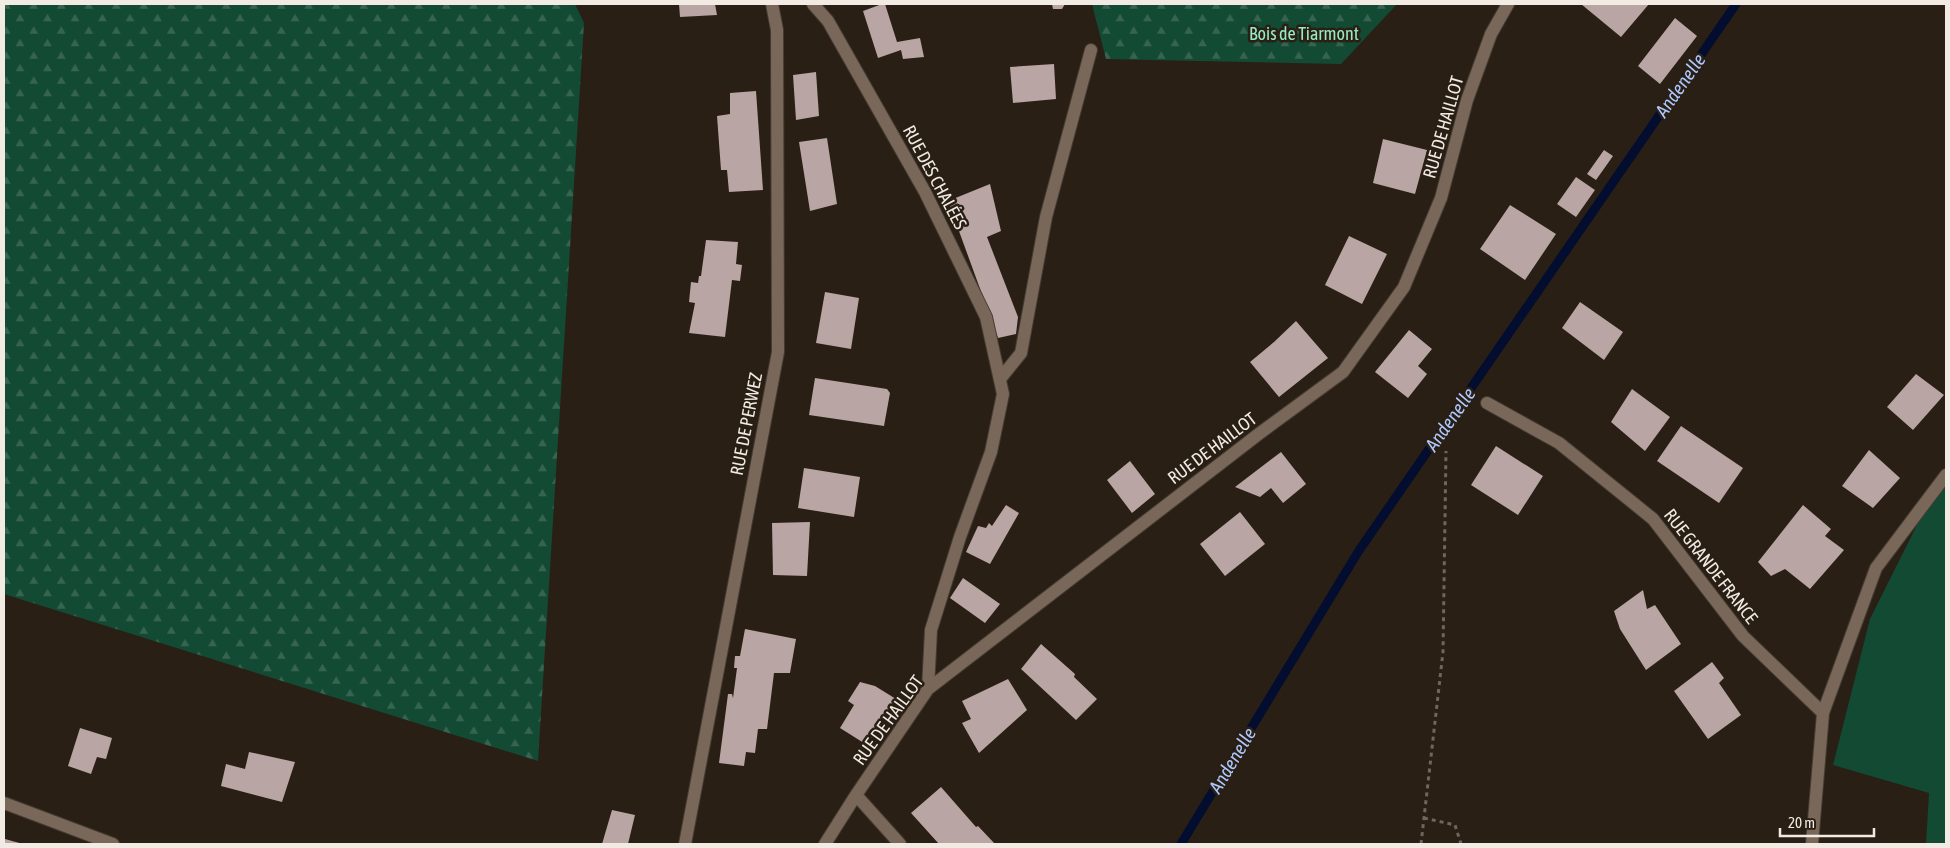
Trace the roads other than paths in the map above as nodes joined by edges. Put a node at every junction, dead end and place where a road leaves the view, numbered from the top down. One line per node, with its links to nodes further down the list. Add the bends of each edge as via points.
1 (772, 4): 13 (street, RUE DE PERWEZ, via 777,30 778,352)
2 (813, 4): 5 (street, RUE DES CHALÉES, via 828,21 925,192 986,317)
3 (1508, 4): 8 (street, RUE DE HAILLOT, via 1491,34 1467,100 1441,198 1404,287 1343,372)
4 (1091, 50): 5 (street, via 1046,217 1021,352)
5 (1000, 379): 8 (street, RUE DES CHALÉES, via 1003,394 991,452 931,630)
6 (1486, 403): 9 (street, RUE GRANDE FRANCE, via 1559,443 1653,519 1743,636)
7 (1946, 474): 9 (street, via 1876,568)
8 (928, 689): 10 (street, RUE DE HAILLOT)
9 (1823, 713): 16 (street)
10 (856, 795): 14 (street, RUE DE HAILLOT); 15 (street)
11 (4, 803): 12 (street)
12 (113, 844)
13 (685, 844)
14 (825, 844)
15 (900, 844)
16 (1812, 844)

